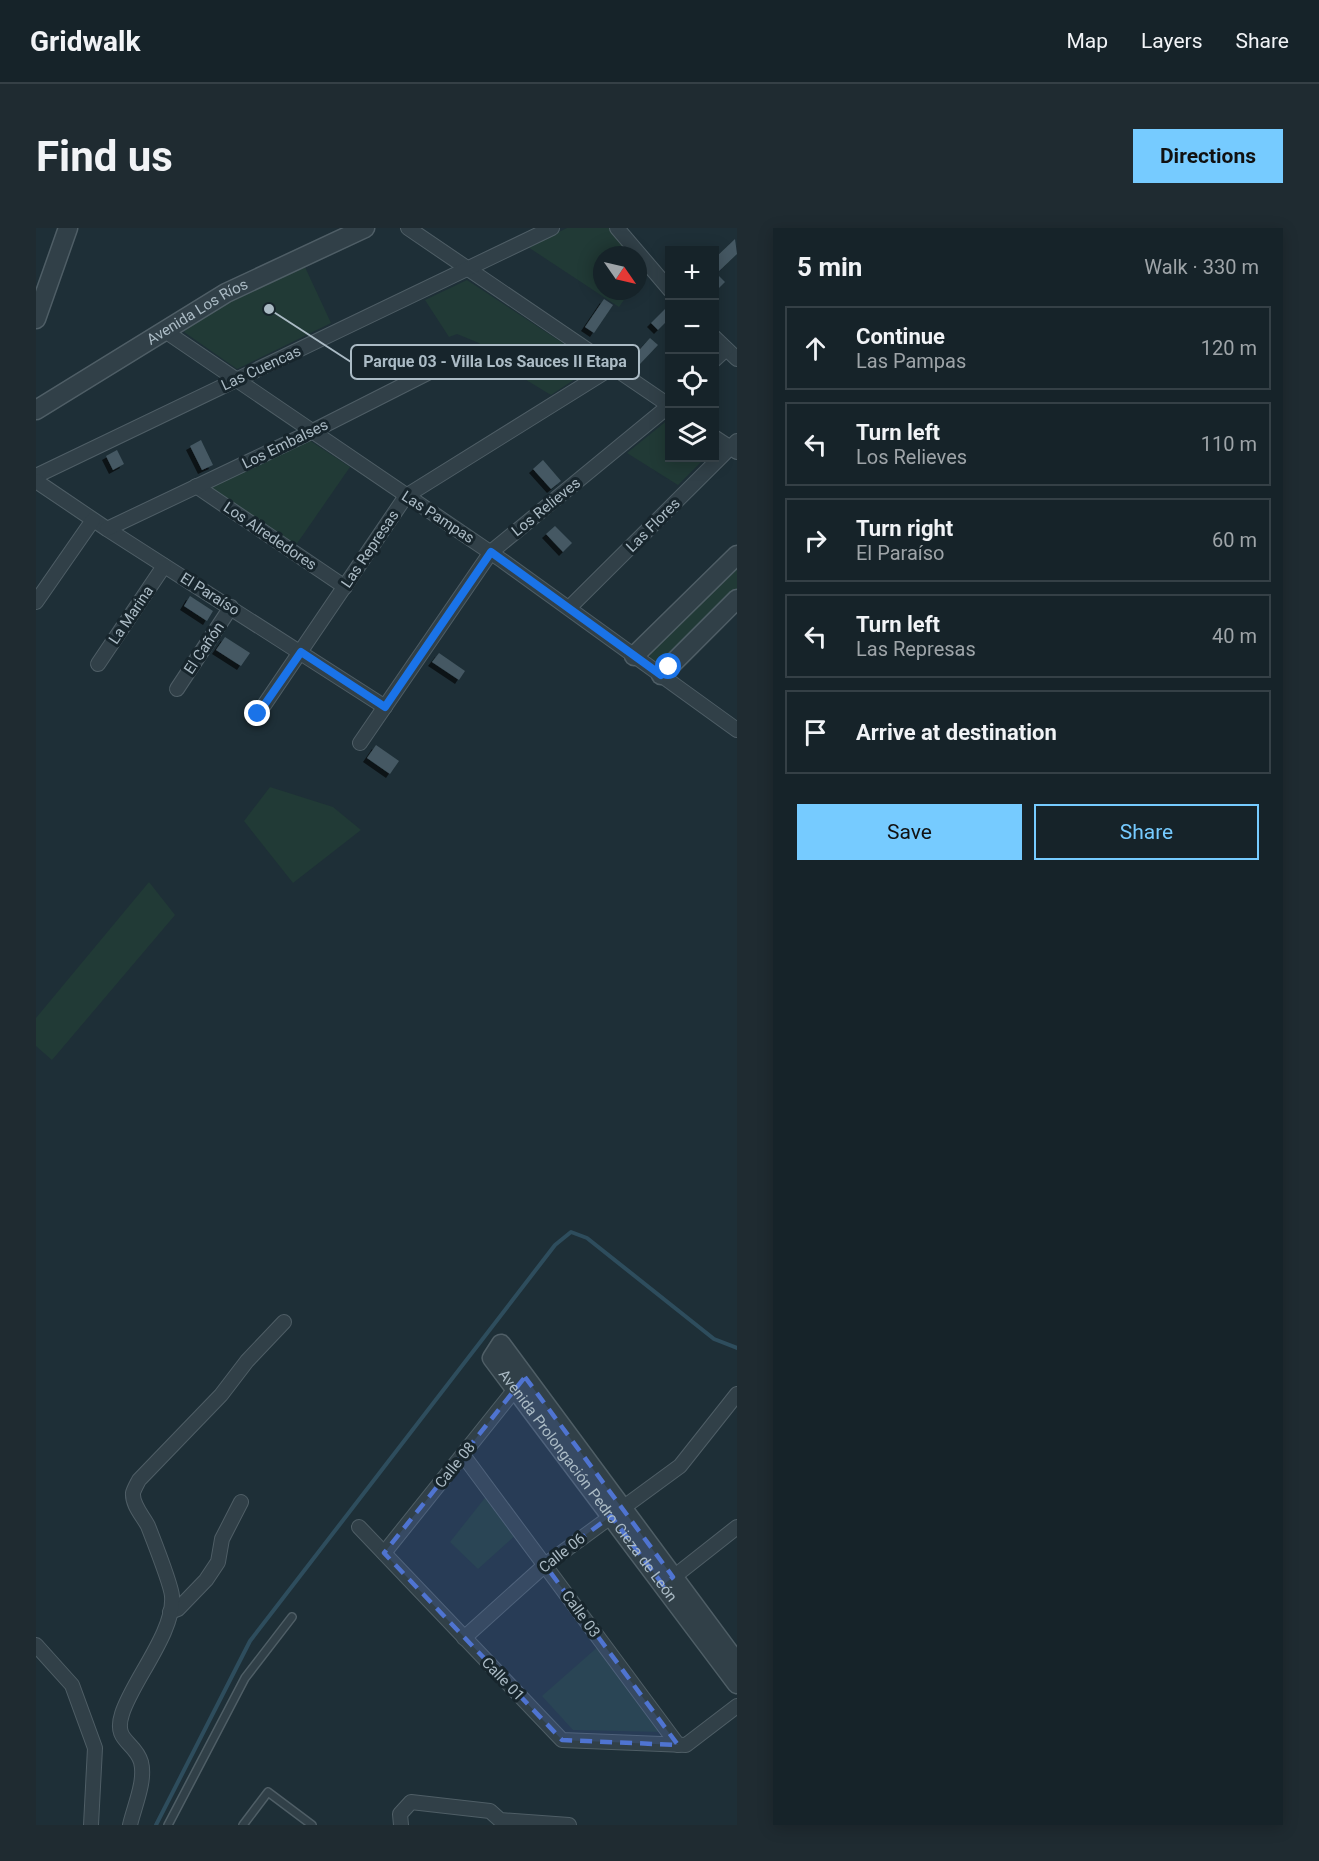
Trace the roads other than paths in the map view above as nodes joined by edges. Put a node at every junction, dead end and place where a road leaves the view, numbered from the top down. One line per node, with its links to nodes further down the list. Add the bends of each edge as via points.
1 (68, 228): 8 (street)
2 (365, 228): 9 (street, Avenida Los Ríos, via 226,293)
3 (408, 228): 6 (street)
4 (552, 228): 6 (street, Las Cuencas)
5 (617, 228): 7 (street)
6 (469, 269): 15 (street); 16 (street, Las Cuencas)
7 (665, 285)
8 (36, 319)
9 (165, 331): 16 (street, Las Pampas); 19 (street, Avenida Los Ríos)
10 (719, 343): 11 (street)
11 (726, 349): 12 (street); 14 (street)
12 (719, 355)
13 (461, 356): 20 (street, Los Embalses)
14 (737, 359)
15 (613, 367): 17 (street); 26 (street, Las Represas)
16 (235, 380): 20 (street, Las Pampas); 23 (street, Las Cuencas)
17 (665, 403)
18 (667, 408): 29 (street, Los Relieves)
19 (36, 410)
20 (311, 432): 25 (street, Los Embalses); 26 (street, Las Pampas)
21 (719, 439): 22 (street)
22 (735, 447): 36 (street, Las Flores)
23 (36, 476)
24 (36, 481): 27 (street, El Paraíso)
25 (196, 486): 28 (street, Los Embalses); 32 (street, Los Alrededores)
26 (406, 496): 29 (street, Las Pampas); 32 (street, Las Represas)
27 (93, 520): 28 (street, El Paraíso); 34 (street)
28 (106, 529): 31 (street, El Paraíso)
29 (491, 552): 36 (street, Las Pampas); 42 (street, Los Relieves)
30 (737, 555): 38 (street)
31 (164, 566): 35 (street, El Paraíso); 39 (street, La Marina)
32 (345, 587): 37 (street, Las Represas)
33 (737, 599): 40 (street)
34 (36, 602)
35 (231, 608): 37 (street, El Paraíso); 41 (street, El Cañón)
36 (569, 608): 38 (street, Las Pampas)
37 (301, 652): 42 (street, El Paraíso); 44 (street, Las Represas)
38 (634, 656): 40 (street, Las Pampas)
39 (98, 664)
40 (661, 675): 45 (street, Las Pampas)
41 (177, 689)
42 (385, 707): 46 (street, Los Relieves)
43 (737, 712): 45 (street)
44 (258, 714)
45 (732, 726)
46 (360, 743)
47 (284, 1322): 58 (street, via 139,1480 133,1492 168,1580)
48 (520, 1383): 50 (street, Calle 08); 52 (street, Avenida Prolongación Pedro Cieza de León)
49 (737, 1394): 52 (street, Calle 06, via 680,1466)
50 (463, 1455): 55 (street, Calle 08); 56 (street, Calle 03)
51 (241, 1502): 58 (street, via 222,1539 218,1562 192,1594)
52 (616, 1512): 56 (street, Calle 06); 57 (street, Avenida Prolongación Pedro Cieza de León)
53 (359, 1527): 55 (street, Calle 01)
54 (737, 1527): 57 (street)
55 (384, 1553): 60 (street, Calle 01)
56 (545, 1565): 60 (street, Calle 06); 65 (street, Calle 03)
57 (668, 1581): 62 (street, Avenida Prolongación Pedro Cieza de León); 63 (street, Avenida Prolongación Pedro Cieza de León)
58 (170, 1612): 68 (street, via 122,1712 119,1729 141,1761)
59 (292, 1617): 69 (lane, via 245,1678)
60 (464, 1638): 65 (street, Calle 01, via 562,1740)
61 (36, 1645): 67 (street, via 72,1685 95,1748)
62 (737, 1663)
63 (737, 1684)
64 (737, 1706): 65 (street)
65 (682, 1745)
66 (490, 1818): 72 (street, via 411,1802 400,1814); 73 (street)
67 (91, 1825)
68 (130, 1825)
69 (168, 1825)
70 (243, 1825): 71 (lane, via 268,1792)
71 (312, 1825)
72 (402, 1825)
73 (569, 1825)

